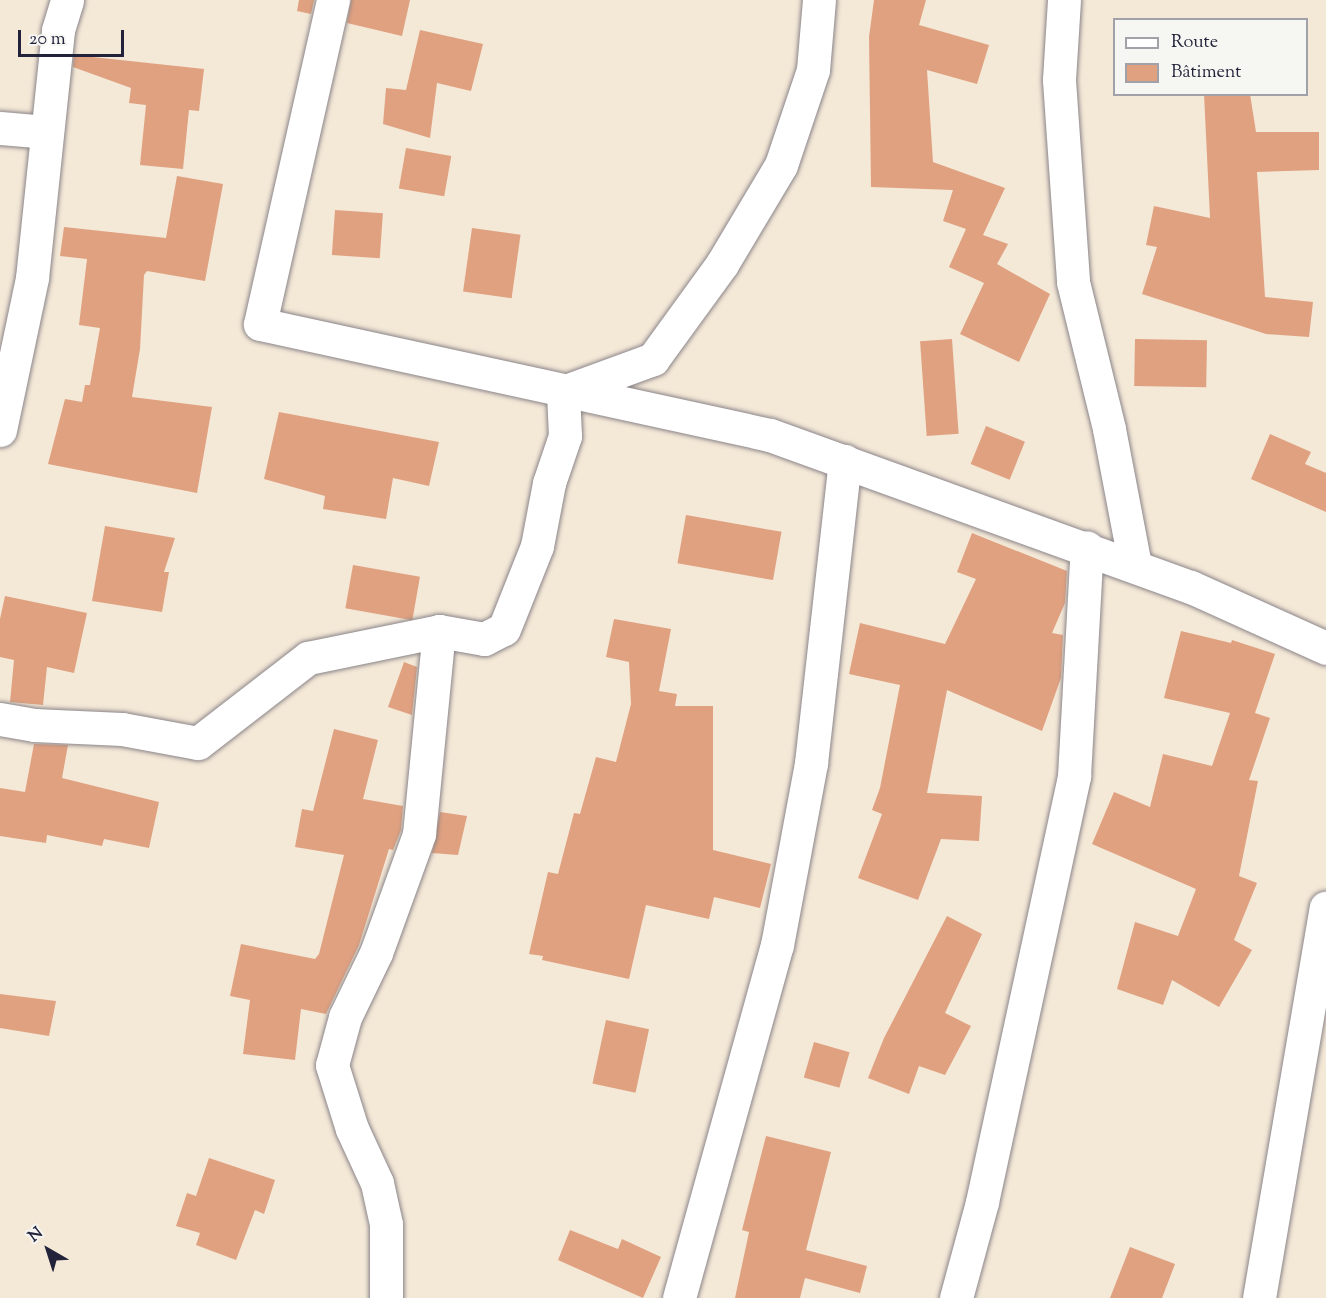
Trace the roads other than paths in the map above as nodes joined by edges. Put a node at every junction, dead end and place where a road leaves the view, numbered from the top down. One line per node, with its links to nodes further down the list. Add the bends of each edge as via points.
1 (67, 0): 6 (street, via 58,30)
2 (333, 0): 7 (street, via 260,324)
3 (819, 0): 7 (street, via 813,70 781,165 722,264 653,359)
4 (1064, 0): 11 (street, via 1059,80 1073,282 1109,429)
5 (0, 128): 6 (street)
6 (47, 132): 8 (street, via 32,278)
7 (563, 392): 9 (street, via 770,435); 12 (street, via 566,436 549,483 537,546 504,629 484,639)
8 (0, 430)
9 (845, 461): 10 (street); 17 (street, via 811,763 777,945)
10 (1087, 548): 11 (street); 18 (street, via 1074,776 982,1202)
11 (1135, 565): 13 (street)
12 (439, 632): 14 (street, via 308,658 198,743 122,729 34,725); 16 (street, via 419,834 376,953 345,1017 332,1065 352,1129 376,1183 386,1224)
13 (1326, 648)
14 (0, 718)
15 (1326, 908): 19 (street)
16 (386, 1298)
17 (679, 1298)
18 (956, 1298)
19 (1258, 1298)

